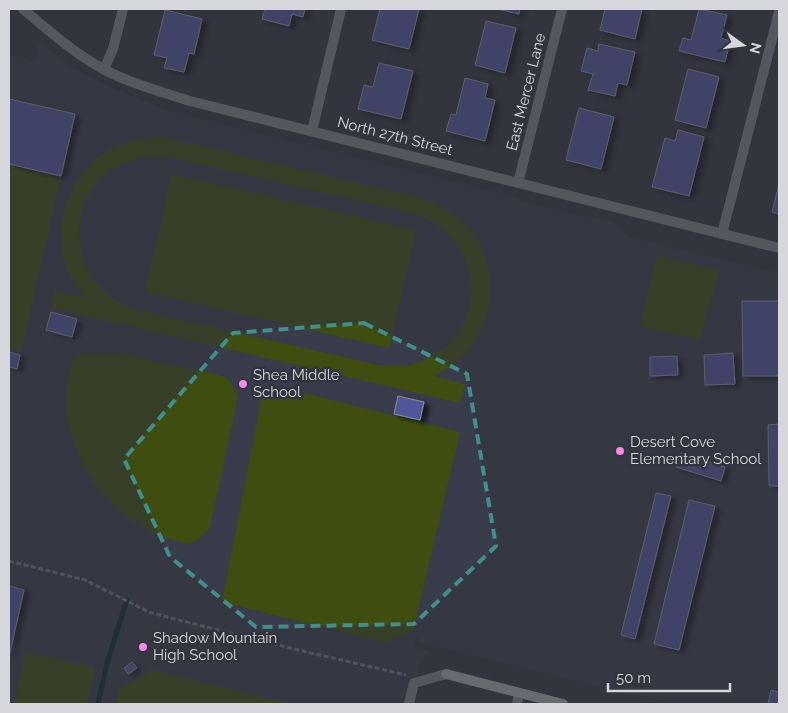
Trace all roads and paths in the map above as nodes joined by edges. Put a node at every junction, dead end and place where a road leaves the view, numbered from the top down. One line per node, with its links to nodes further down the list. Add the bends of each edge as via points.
1 (24, 9): 6 (street, North 27th Street, via 59,40)
2 (123, 9): 6 (street)
3 (341, 9): 7 (street)
4 (562, 9): 8 (street, East Mercer Lane)
5 (779, 12): 9 (street)
6 (104, 70): 7 (street, North 27th Street, via 190,101)
7 (312, 131): 8 (street, North 27th Street)
8 (518, 183): 9 (street, North 27th Street)
9 (722, 234): 10 (street, North 27th Street)
10 (779, 248)
11 (9, 561): 12 (path, via 85,580 149,612)
12 (410, 675)
13 (519, 693): 14 (street, via 446,674 414,682); 15 (street); 16 (street)
14 (409, 704)
15 (517, 704)
16 (563, 704)

